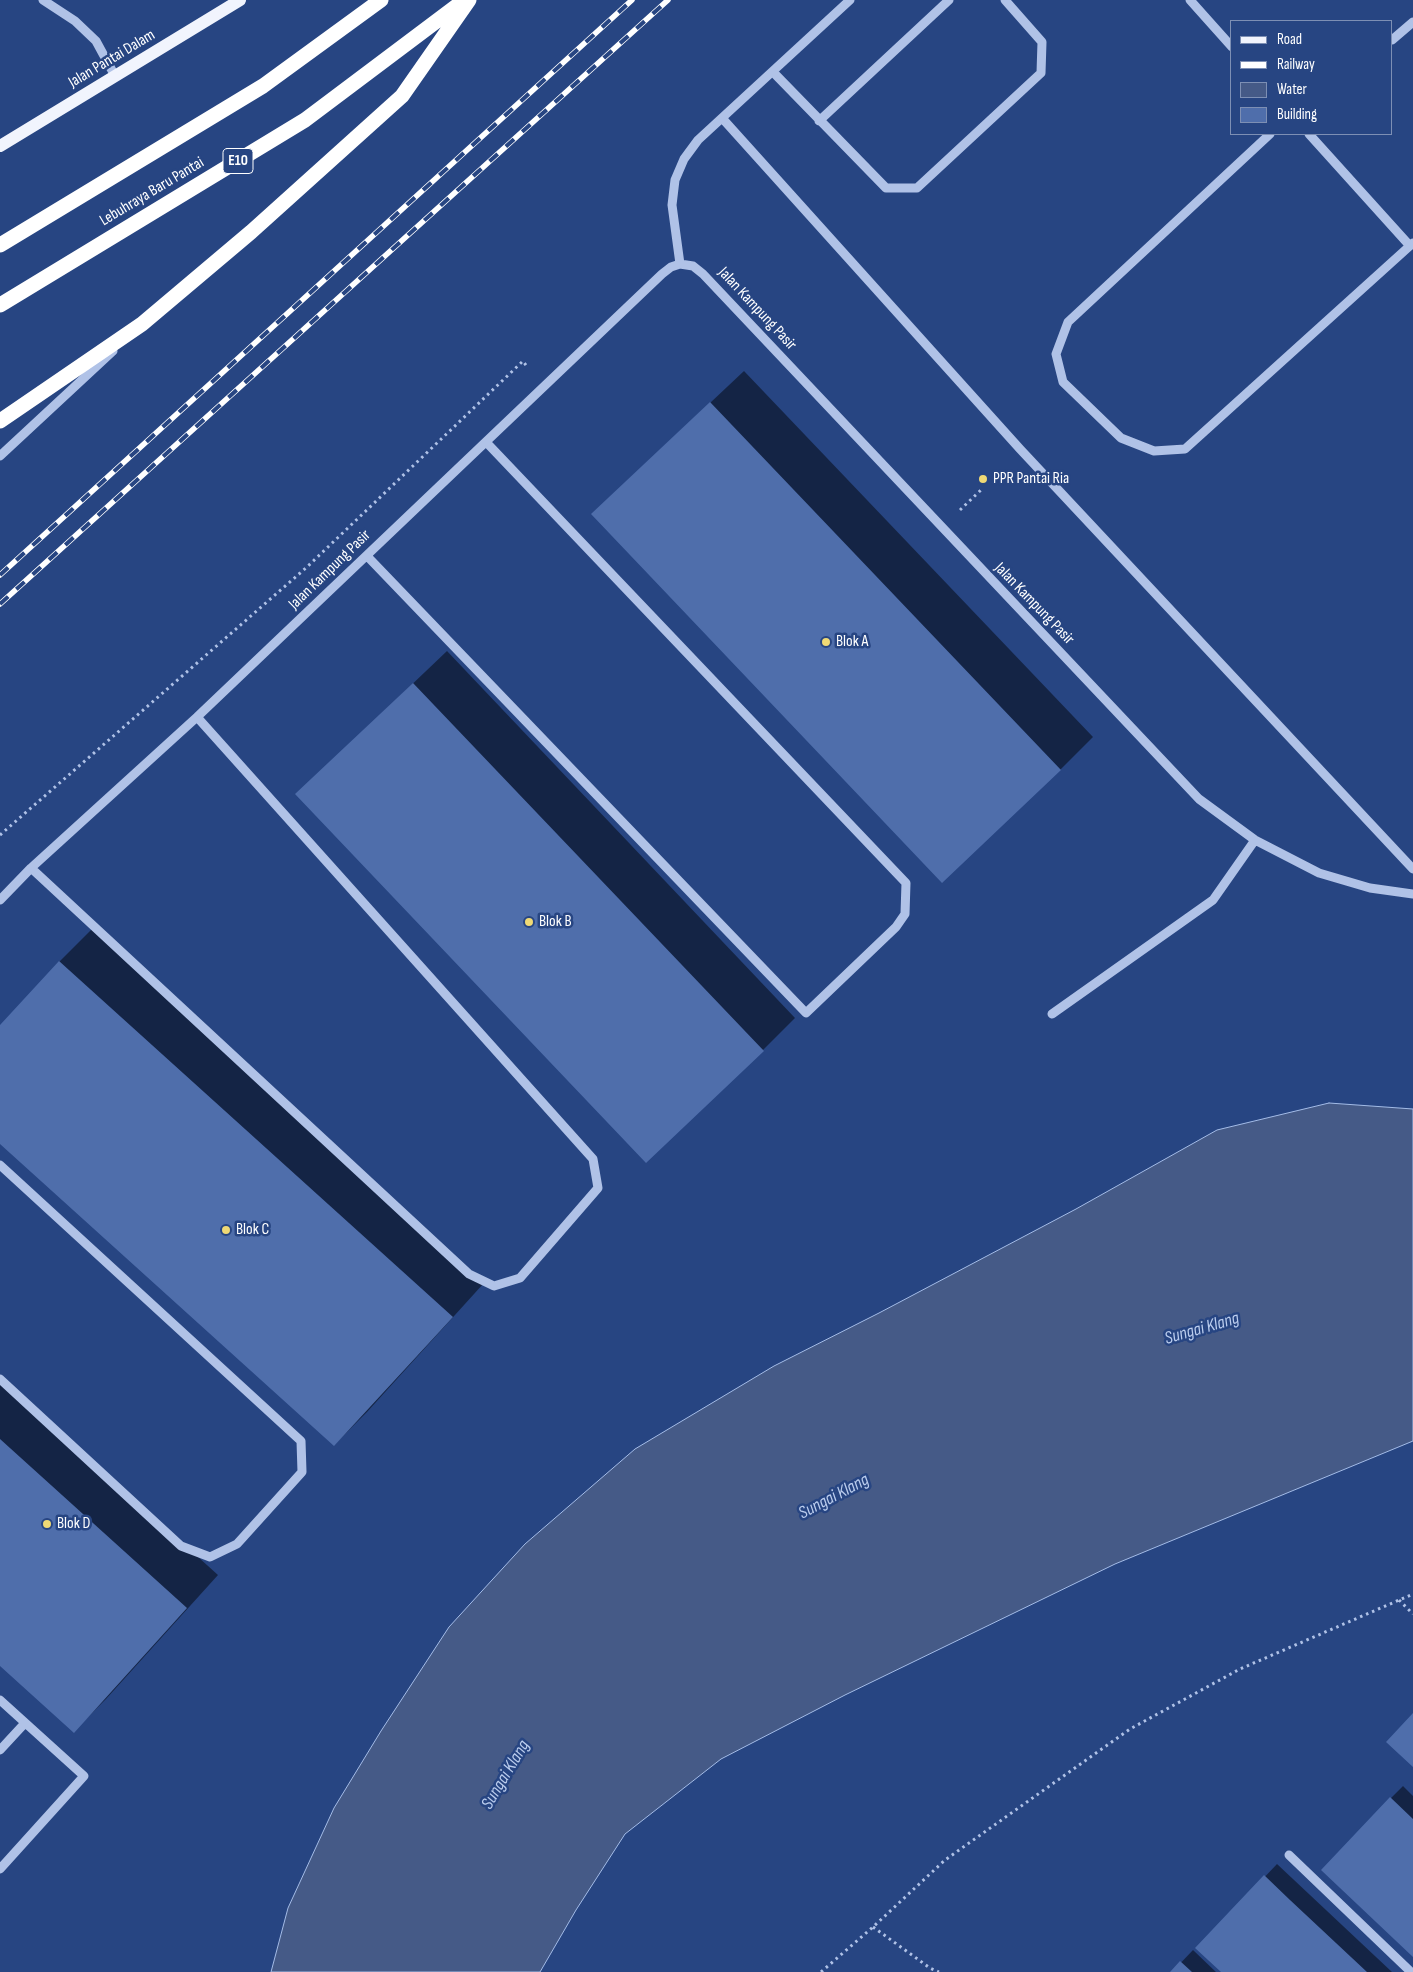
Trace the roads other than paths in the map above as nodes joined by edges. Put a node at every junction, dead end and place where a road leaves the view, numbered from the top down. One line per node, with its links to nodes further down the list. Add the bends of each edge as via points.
1 (43, 0): 14 (street, via 76,21 96,41)
2 (240, 0): 14 (main road, Jalan Pantai Dalam)
3 (381, 0): 20 (highway, Lebuhraya Baru Pantai, via 264,86)
4 (465, 0): 23 (highway, Lebuhraya Baru Pantai / E10, via 305,120)
5 (469, 0): 24 (highway, via 402,96 251,232)
6 (850, 0): 13 (street)
7 (949, 0): 16 (street)
8 (1005, 0): 16 (street, via 1042,42 1041,73 917,188 886,188)
9 (1190, 0): 12 (street)
10 (1413, 22): 11 (street)
11 (1393, 39)
12 (1230, 45)
13 (773, 72): 15 (street); 16 (street)
14 (115, 76): 19 (main road, Jalan Pantai Dalam)
15 (722, 118): 22 (street, via 698,140 684,159 675,180 672,205); 32 (street, via 1020,449)
16 (819, 121)
17 (1269, 135): 21 (street, via 1068,322 1056,354 1063,382 1121,438 1154,451 1185,449)
18 (1310, 135): 21 (street)
19 (0, 146)
20 (0, 245)
21 (1411, 245)
22 (680, 264): 26 (street, Jalan Kampung Pasir, via 662,274); 30 (street, Jalan Kampung Pasir, via 692,266 703,274 1199,799)
23 (0, 305)
24 (142, 324): 25 (highway); 27 (street)
25 (0, 421)
26 (486, 442): 28 (street, Jalan Kampung Pasir); 28 (street, via 906,883 905,914 896,927 806,1013)
27 (0, 456)
28 (367, 556): 29 (street, Jalan Kampung Pasir)
29 (197, 717): 31 (street, Jalan Kampung Pasir); 31 (street, via 593,1160 598,1188 520,1278 494,1286 469,1274)
30 (1255, 840): 33 (street, Jalan Kampung Pasir, via 1319,874 1370,888); 35 (street, via 1213,900)
31 (31, 868): 34 (street, Jalan Kampung Pasir)
32 (1413, 869)
33 (1413, 894)
34 (0, 900)
35 (1052, 1014)
36 (0, 1165): 37 (street, via 301,1441 302,1472 237,1544 210,1557 181,1546)
37 (0, 1380)
38 (0, 1700): 39 (street)
39 (25, 1723): 40 (street); 42 (street, via 84,1776)
40 (0, 1750)
41 (1289, 1855): 43 (street)
42 (0, 1869)
43 (1410, 1972)

